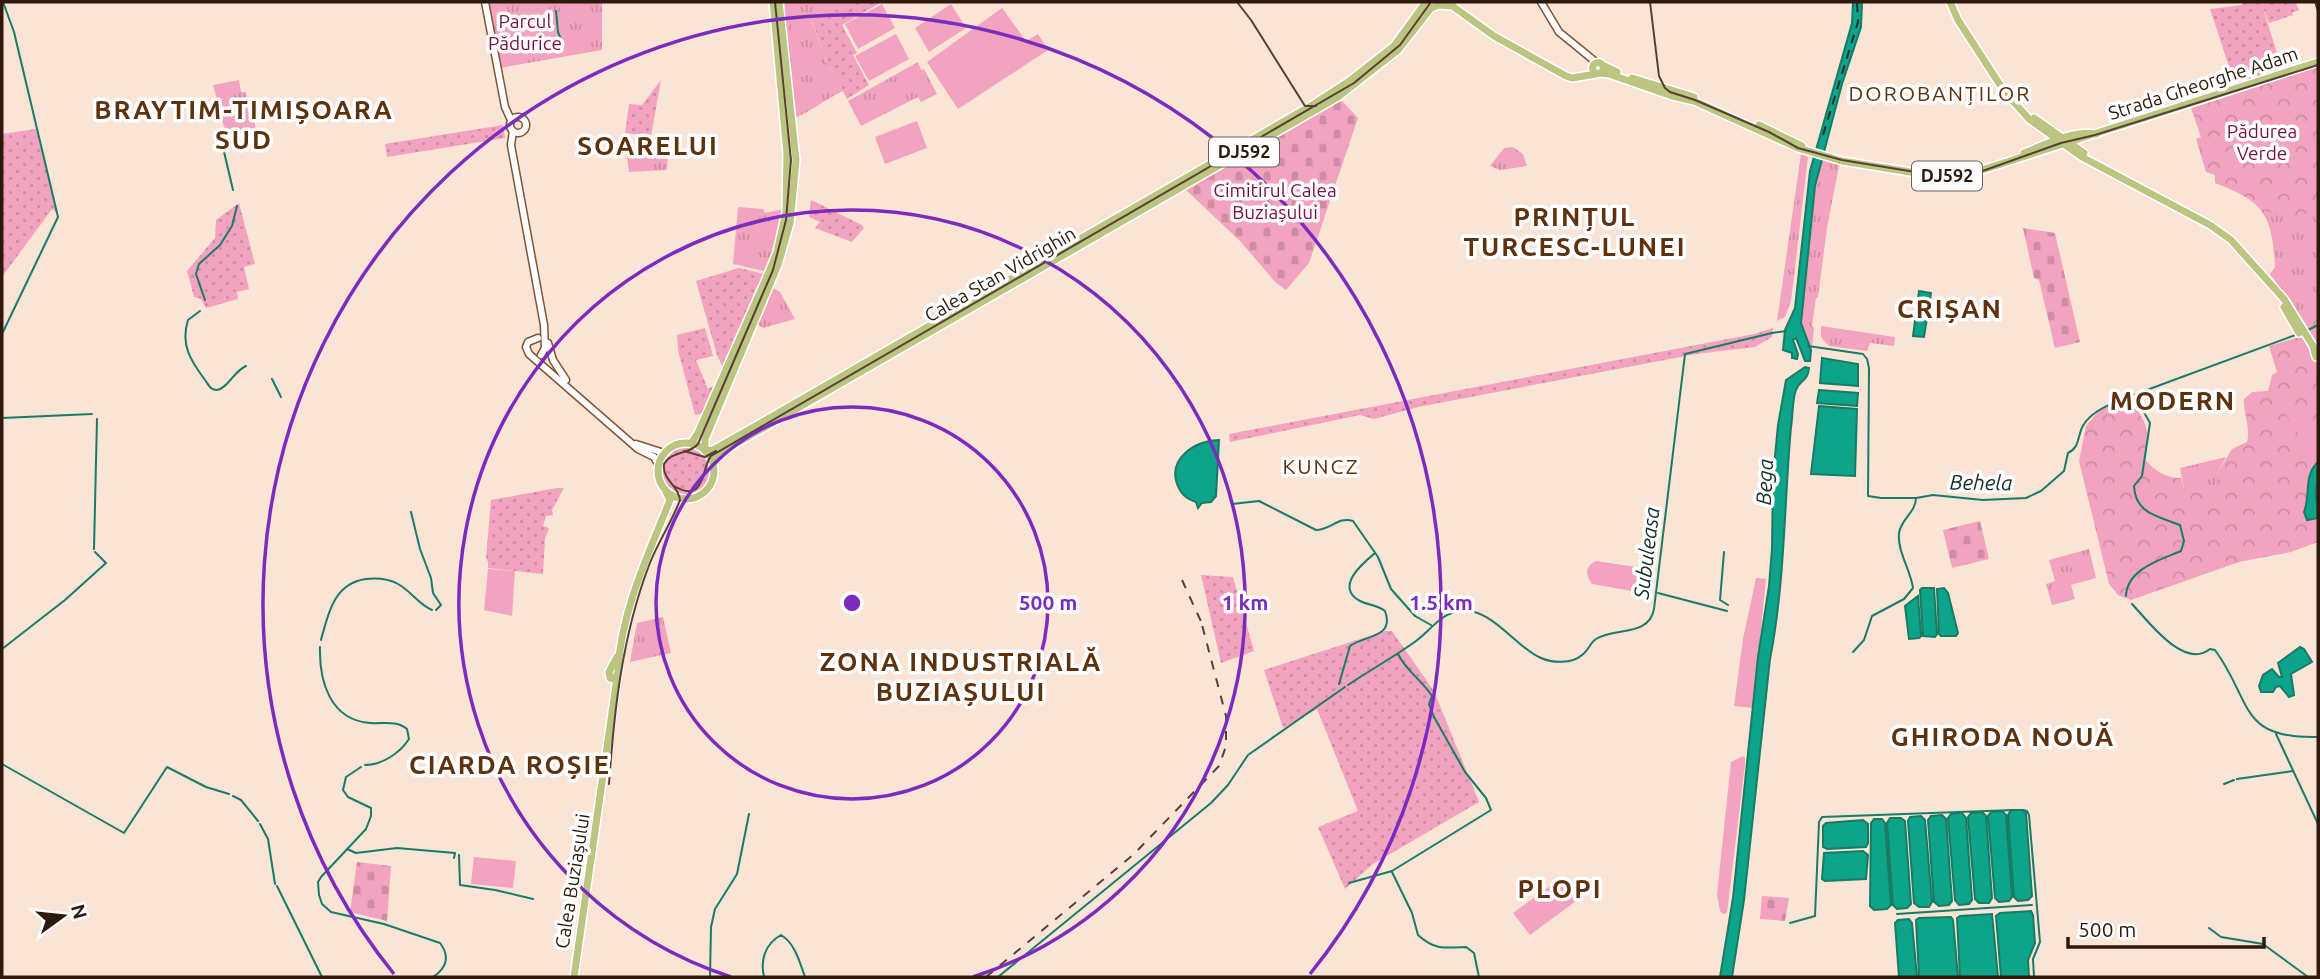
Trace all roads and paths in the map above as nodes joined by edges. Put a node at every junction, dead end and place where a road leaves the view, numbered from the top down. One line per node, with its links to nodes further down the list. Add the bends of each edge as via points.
1 (485, 2): 12 (main road, via 506,104)
2 (773, 2): 29 (main road, via 787,154 786,212 762,290)
3 (779, 2): 30 (main road, via 796,160 790,223 779,265 705,439)
4 (1426, 2): 11 (main road, DJ592, via 1391,48)
5 (1541, 2): 9 (main road, via 1559,32 1590,58)
6 (1950, 2): 10 (main road)
7 (1450, 4): 9 (main road, DJ592, via 1494,36 1566,76); 11 (main road, DJ592, via 1426,12 1393,55 1357,84)
8 (2318, 62): 15 (main road, Strada Gheorghe Adam)
9 (1595, 69): 20 (main road, DJ592, via 1714,105)
10 (2021, 111): 13 (main road); 17 (main road)
11 (1304, 113): 30 (main road, Calea Stan Vidrighin / DJ592); 33 (main road, Calea Stan Vidrighin / DJ592, via 725,450)
12 (514, 118): 14 (main road, via 510,127); 14 (main road, via 522,117 526,124)
13 (2044, 131): 17 (main road); 18 (main road)
14 (516, 132): 22 (main road, via 512,148)
15 (2096, 134): 16 (main road, Strada Gheorghe Adam); 17 (main road, Strada Gheorghe Adam, via 2088,132)
16 (2086, 139): 17 (main road, Strada Gheorghe Adam); 19 (main road)
17 (2064, 142): 18 (main road, DJ592); 19 (main road); 20 (main road, DJ592, via 1954,180); 21 (main road)
18 (2047, 144): 20 (main road, DJ592, via 1952,176)
19 (2086, 154): 21 (main road)
20 (1827, 155)
21 (2117, 175): 26 (main road, via 2220,232 2253,262 2276,290)
22 (544, 326): 23 (main road); 24 (main road); 27 (main road, via 553,360)
23 (538, 338): 24 (main road); 25 (main road, via 527,345 529,354)
24 (545, 345): 25 (main road)
25 (538, 356): 27 (main road)
26 (2317, 358)
27 (573, 390): 28 (main road)
28 (634, 444): 31 (main road); 32 (main road)
29 (691, 444): 30 (main road); 31 (main road, via 675,445)
30 (705, 451): 33 (main road)
31 (664, 453): 32 (main road)
32 (658, 464): 34 (main road)
33 (713, 466): 35 (main road, DJ592, via 713,479 706,491)
34 (666, 492): 35 (main road); 36 (main road, via 670,500)
35 (680, 499): 36 (main road)
36 (653, 545): 37 (main road, Calea Buziașului, via 633,598 613,677 613,706)
37 (574, 977)

